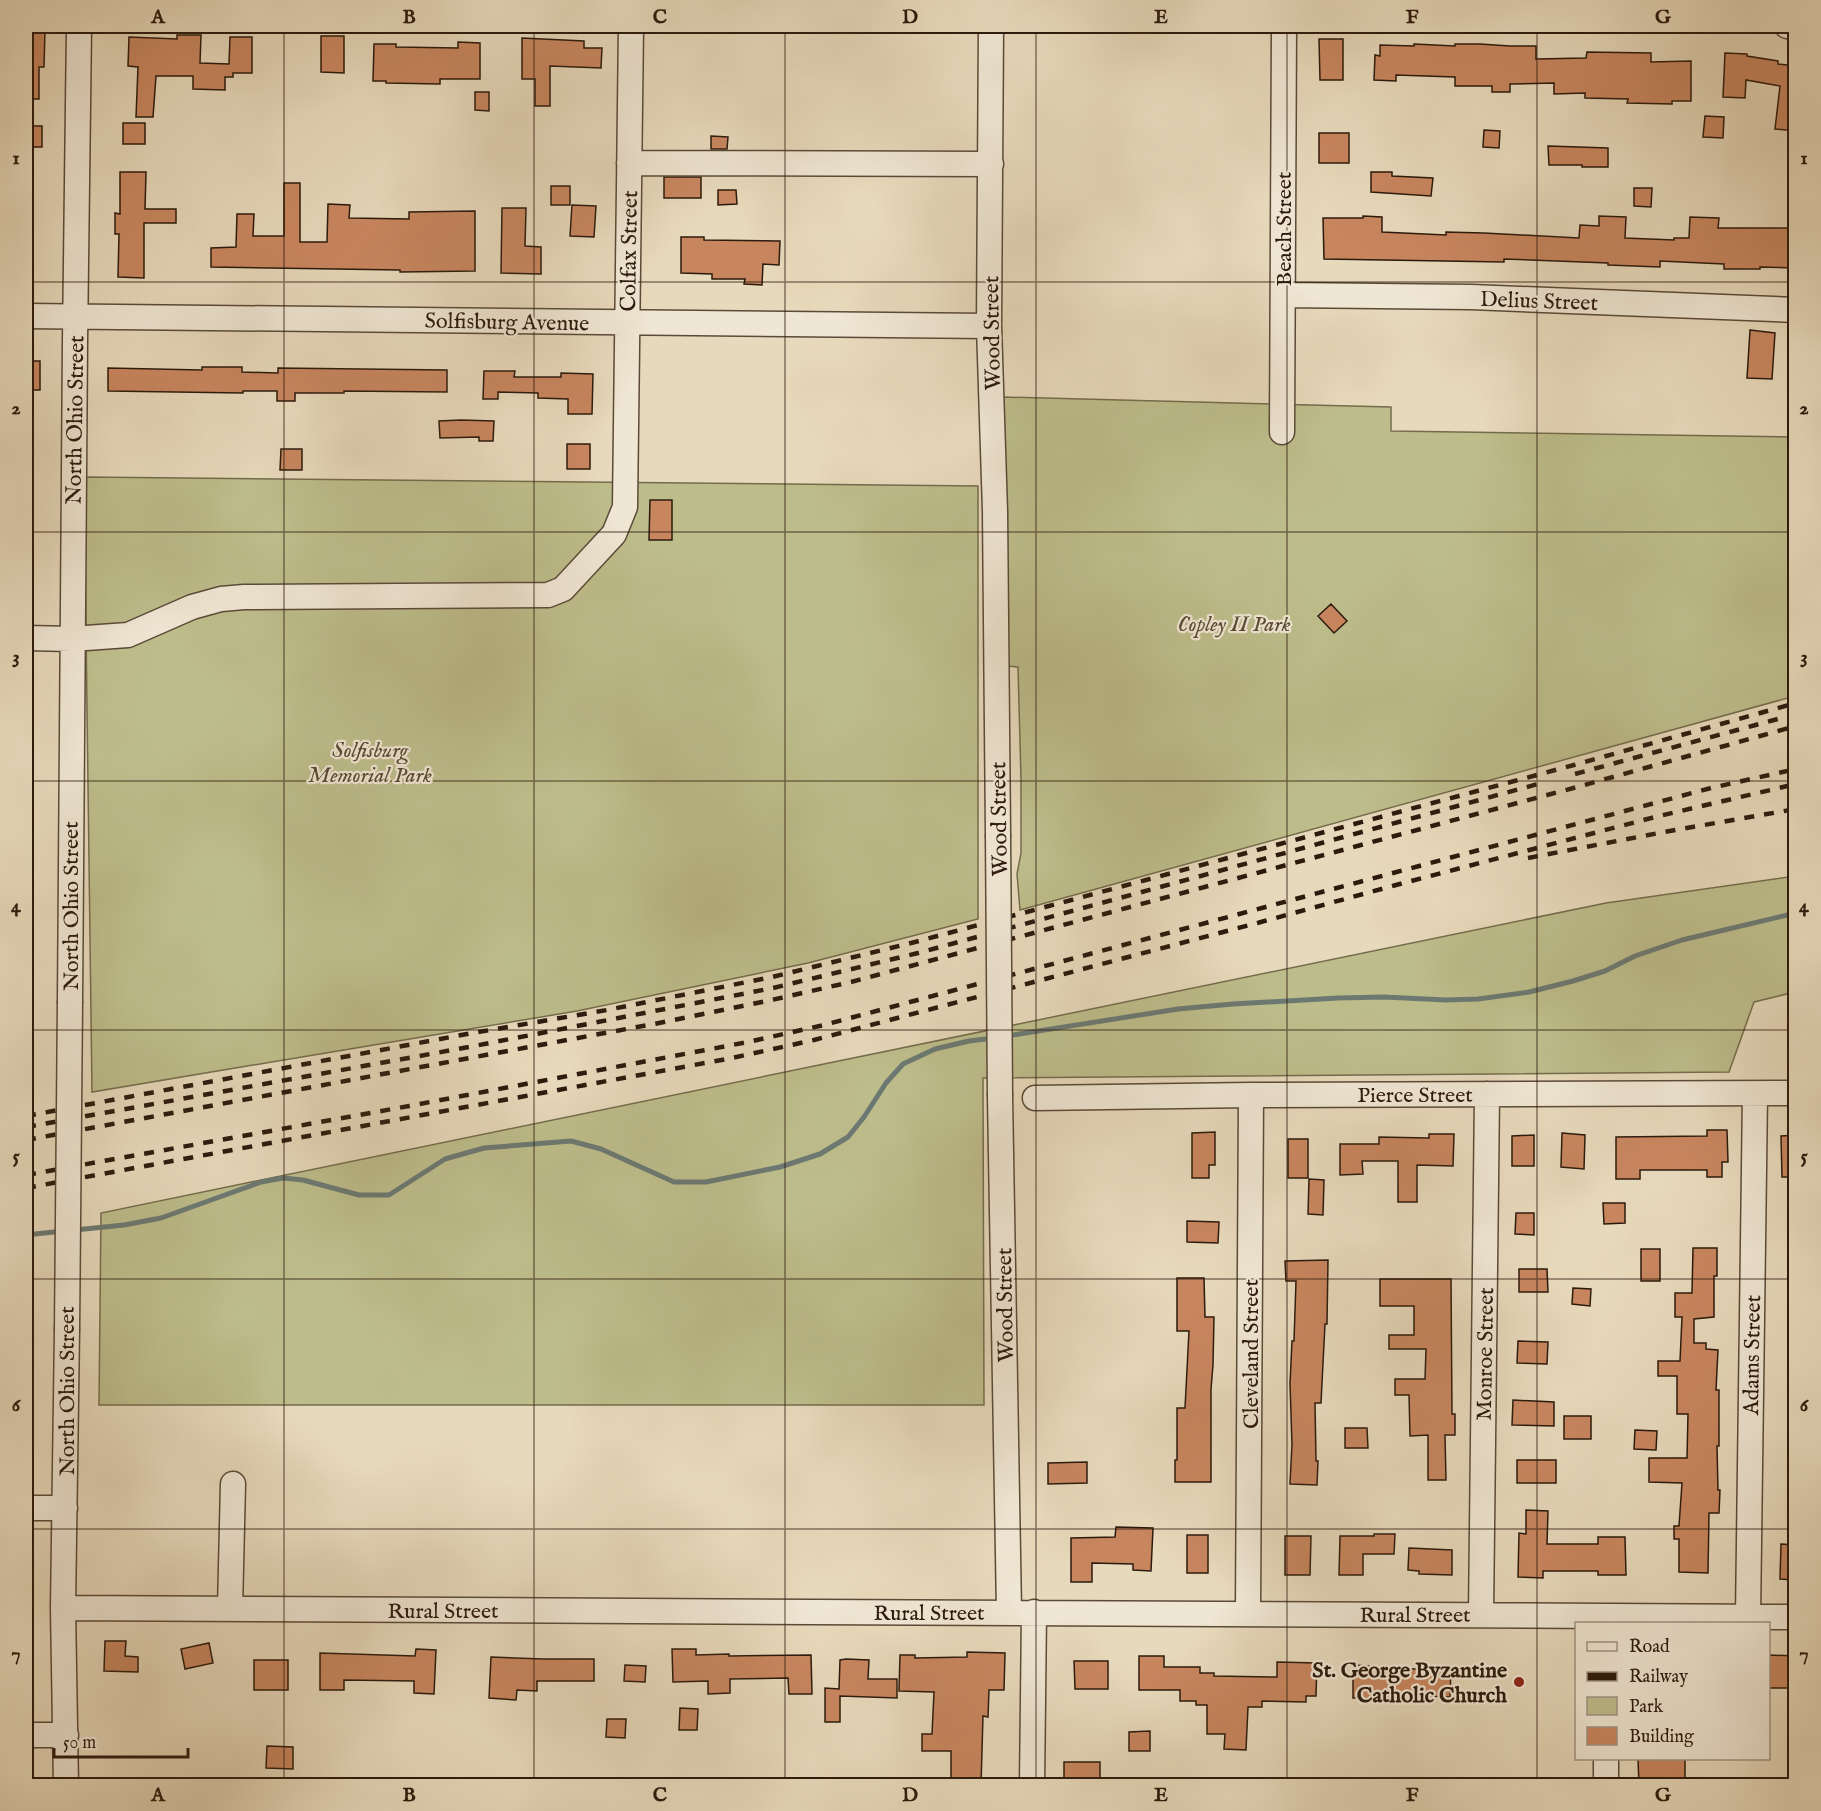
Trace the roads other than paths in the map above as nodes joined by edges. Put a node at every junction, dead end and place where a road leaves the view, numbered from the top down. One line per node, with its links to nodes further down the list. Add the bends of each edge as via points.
1 (79, 26): 12 (street, North Ohio Street)
2 (631, 26): 7 (street, Colfax Street)
3 (991, 26): 8 (street, Wood Street)
4 (1284, 26): 9 (street, Beach Street)
5 (1787, 26): 6 (street)
6 (1796, 27)
7 (629, 163): 8 (street); 13 (street, Colfax Street)
8 (991, 165): 14 (street, Wood Street)
9 (1283, 295): 10 (street, Delius Street, via 1471,297); 15 (street, Beach Street)
10 (1796, 310)
11 (26, 316): 12 (street, Solfisburg Avenue)
12 (75, 317): 13 (street, Solfisburg Avenue); 17 (street, North Ohio Street)
13 (627, 322): 14 (street, Solfisburg Avenue); 17 (street, Colfax Street, via 625,507 614,534 563,589 548,595 221,599 192,607 128,635)
14 (989, 326): 28 (street, Wood Street, bridge)
15 (1282, 432)
16 (26, 638): 17 (street, Colfax Street)
17 (72, 639): 25 (street, North Ohio Street, bridge)
18 (1796, 1093): 20 (street, Pierce Street)
19 (1487, 1094): 20 (street, Pierce Street); 21 (street, Pierce Street); 31 (street, Monroe Street)
20 (1755, 1094): 32 (street, Adams Street)
21 (1251, 1095): 22 (street, Pierce Street); 30 (street, Cleveland Street)
22 (1035, 1098)
23 (233, 1484): 27 (street)
24 (26, 1508): 25 (street)
25 (65, 1508): 26 (street, North Ohio Street)
26 (63, 1608): 27 (street, Rural Street); 36 (street, North Ohio Street)
27 (230, 1609): 28 (street, Rural Street)
28 (1009, 1612): 29 (street, Rural Street)
29 (1034, 1612): 30 (street, Rural Street); 39 (street)
30 (1248, 1613): 31 (street, Rural Street)
31 (1481, 1615): 34 (street, Rural Street)
32 (1748, 1617): 33 (street, Rural Street); 34 (street, Rural Street)
33 (1796, 1617)
34 (1608, 1619)
35 (26, 1735): 36 (street)
36 (66, 1735): 38 (street, North Ohio Street)
37 (1606, 1760): 40 (street)
38 (66, 1785)
39 (1032, 1785)
40 (1606, 1785)

